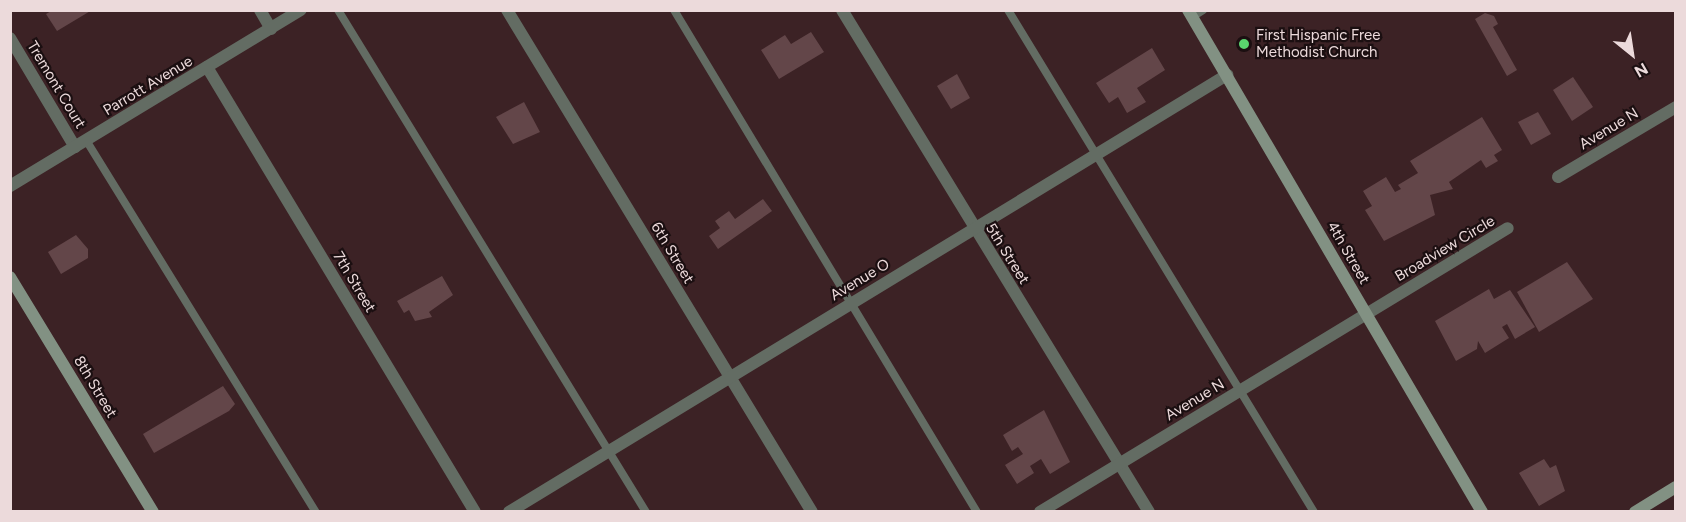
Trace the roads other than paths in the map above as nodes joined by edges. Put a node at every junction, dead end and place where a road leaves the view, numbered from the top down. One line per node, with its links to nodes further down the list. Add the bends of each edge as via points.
1 (260, 10): 9 (street)
2 (301, 10): 9 (street, Parrott Avenue)
3 (338, 10): 26 (lane)
4 (507, 10): 24 (street, 6th Street)
5 (674, 10): 22 (lane)
6 (842, 10): 20 (street, 5th Street)
7 (1008, 10): 16 (lane)
8 (1194, 13): 12 (street, 4th Street)
9 (271, 29): 11 (street, Parrott Avenue)
10 (10, 38): 15 (street, Tremont Court)
11 (207, 67): 14 (street, Parrott Avenue); 32 (street, 7th Street)
12 (1227, 75): 16 (street, Avenue O); 23 (street, 4th Street)
13 (1676, 107): 17 (street, Avenue N)
14 (86, 140): 15 (street, Parrott Avenue); 31 (lane)
15 (75, 147): 18 (street, Parrott Avenue)
16 (1096, 155): 20 (street, Avenue O); 25 (lane)
17 (1558, 177)
18 (10, 186)
19 (1508, 228): 23 (street, Broadview Circle)
20 (974, 229): 22 (street, Avenue O); 27 (street, 5th Street)
21 (10, 277): 30 (street, 8th Street)
22 (854, 302): 24 (street, Avenue O); 36 (lane)
23 (1366, 314): 25 (street, Avenue N); 40 (street, 4th Street)
24 (730, 377): 26 (street, Avenue O); 35 (street, 6th Street)
25 (1238, 391): 27 (street, Avenue N); 39 (lane)
26 (609, 451): 33 (street, Avenue O); 34 (lane)
27 (1121, 463): 37 (street, Avenue N); 38 (street, 5th Street)
28 (1676, 487): 29 (street)
29 (1643, 510)
30 (153, 512)
31 (316, 512)
32 (475, 512)
33 (509, 512)
34 (646, 512)
35 (812, 512)
36 (977, 512)
37 (1040, 512)
38 (1149, 512)
39 (1314, 512)
40 (1482, 512)

